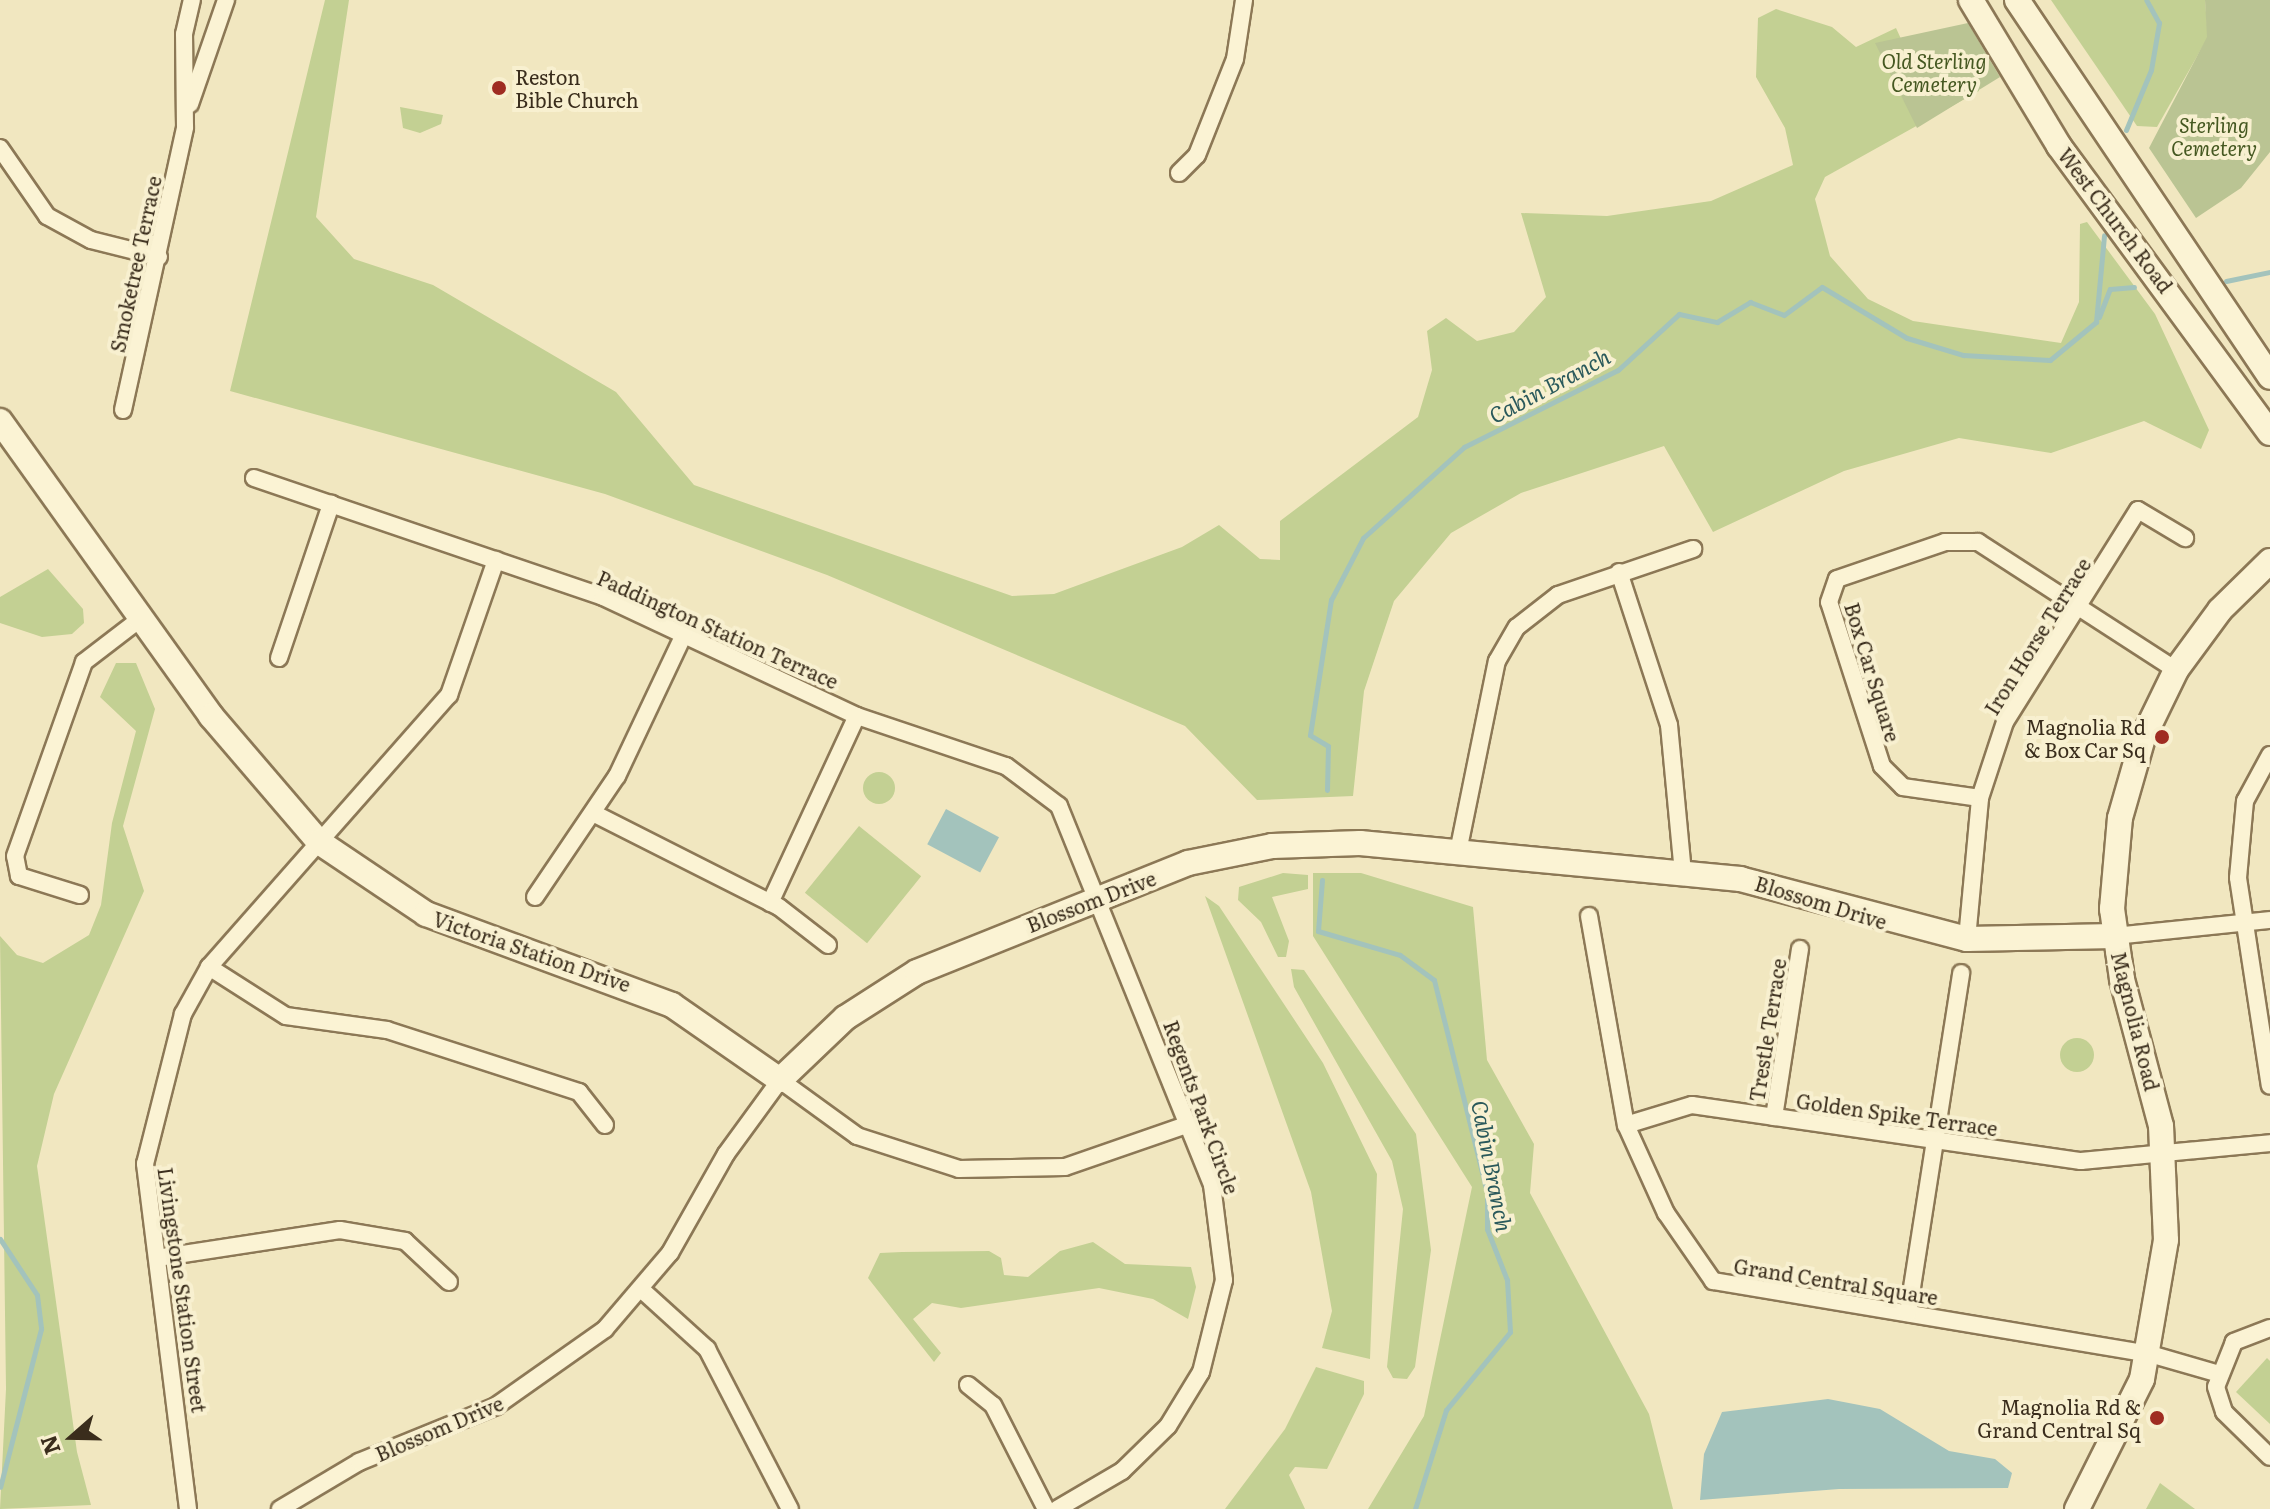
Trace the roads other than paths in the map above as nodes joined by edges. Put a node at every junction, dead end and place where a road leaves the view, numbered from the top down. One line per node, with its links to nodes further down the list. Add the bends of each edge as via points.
1 (192, 0): 6 (street, Smoketree Terrace, via 184,34)
2 (226, 0): 6 (street, Smoketree Terrace)
3 (1244, 0): 8 (street, via 1235,59 1197,155)
4 (1971, 0): 13 (street, West Church Road, via 2059,146)
5 (2017, 0): 10 (street, West Church Road, via 2081,106)
6 (185, 127): 9 (street, Smoketree Terrace)
7 (0, 148): 9 (street, via 47,216 91,240)
8 (1179, 173)
9 (159, 257): 11 (street, Smoketree Terrace)
10 (2270, 377)
11 (123, 410)
12 (0, 421): 22 (street, Victoria Station Drive)
13 (2270, 433)
14 (254, 478): 15 (street, Paddington Station Terrace)
15 (331, 504): 18 (street, Paddington Station Terrace); 24 (street)
16 (2185, 538): 21 (street, Iron Horse Terrace, via 2138,510)
17 (1693, 549): 20 (street)
18 (496, 560): 23 (street, Paddington Station Terrace); 30 (street, Livingstone Station Street, via 449,695)
19 (2270, 561): 25 (street, Magnolia Road, via 2220,610)
20 (1619, 572): 31 (street, via 1546,601 1510,638 1494,676); 32 (street, via 1669,725)
21 (2078, 606): 25 (street, Box Car Square); 28 (street, Iron Horse Terrace, via 2005,722); 28 (street, Box Car Square, via 1962,539 1846,573 1831,590 1887,774 1903,787)
22 (140, 619): 30 (street, Victoria Station Drive, via 261,781); 33 (street, via 84,662 15,856 19,876)
23 (684, 634): 26 (street, Paddington Station Terrace); 29 (street)
24 (279, 658)
25 (2176, 670): 40 (street, Magnolia Road, via 2129,777 2114,860)
26 (857, 716): 35 (street, Paddington Station Terrace, via 1026,777 1059,806); 36 (street)
27 (2270, 755): 39 (street, via 2242,816)
28 (1980, 798): 41 (street, Iron Horse Terrace)
29 (593, 813): 34 (street); 36 (street)
30 (319, 842): 44 (street, Livingstone Station Street); 46 (street, Victoria Station Drive, via 426,914 672,1005)
31 (1458, 852): 32 (street, Blossom Drive); 35 (street, Blossom Drive, via 1360,843 1272,846 1188,863)
32 (1683, 873): 41 (street, Blossom Drive, via 1783,887)
33 (80, 895)
34 (535, 897)
35 (1101, 897): 46 (street, Blossom Drive, via 917,972 845,1018); 49 (street, Regents Park Circle)
36 (770, 903): 42 (street)
37 (1589, 916): 51 (street, Grand Central Square)
38 (2270, 920): 39 (street)
39 (2240, 923): 40 (street); 47 (street)
40 (2115, 936): 41 (street, Blossom Drive); 54 (street, Magnolia Road)
41 (1967, 939)
42 (828, 945)
43 (1800, 949): 48 (street, Trestle Terrace)
44 (209, 967): 50 (street, via 286,1016 387,1030 579,1092); 55 (street, Livingstone Station Street, via 183,1014 149,1135 146,1196)
45 (1961, 973): 52 (street)
46 (780, 1080): 49 (street, Victoria Station Drive, via 857,1136 959,1169 1065,1167); 57 (street, Blossom Drive)
47 (2270, 1086)
48 (1774, 1117): 51 (street, Golden Spike Terrace, via 1692,1105); 52 (street, Golden Spike Terrace)
49 (1189, 1124): 68 (street, Regents Park Circle, via 1212,1185 1224,1248 1214,1338 1186,1400 1146,1450)
50 (605, 1125)
51 (1626, 1125): 58 (street, Grand Central Square, via 1666,1213 1713,1281)
52 (1937, 1140): 54 (street, Golden Spike Terrace, via 2066,1160); 58 (street)
53 (2270, 1143): 54 (street, Golden Spike Terrace)
54 (2164, 1154): 60 (street, Magnolia Road, via 2166,1240)
55 (157, 1258): 56 (street, via 340,1230 405,1241); 64 (street, Livingstone Station Street)
56 (449, 1282)
57 (642, 1290): 65 (street, Blossom Drive, via 532,1385 359,1462); 66 (street, via 707,1349)
58 (1908, 1313): 60 (street, Grand Central Square)
59 (2270, 1328): 61 (street, via 2234,1342)
60 (2150, 1354): 61 (street, Grand Central Square); 69 (street, Magnolia Road, via 2120,1435)
61 (2216, 1373): 63 (street, via 2224,1412)
62 (968, 1385): 67 (street, via 993,1405)
63 (2270, 1457)
64 (188, 1509)
65 (280, 1509)
66 (790, 1509)
67 (1046, 1509)
68 (1057, 1509)
69 (2077, 1509)

